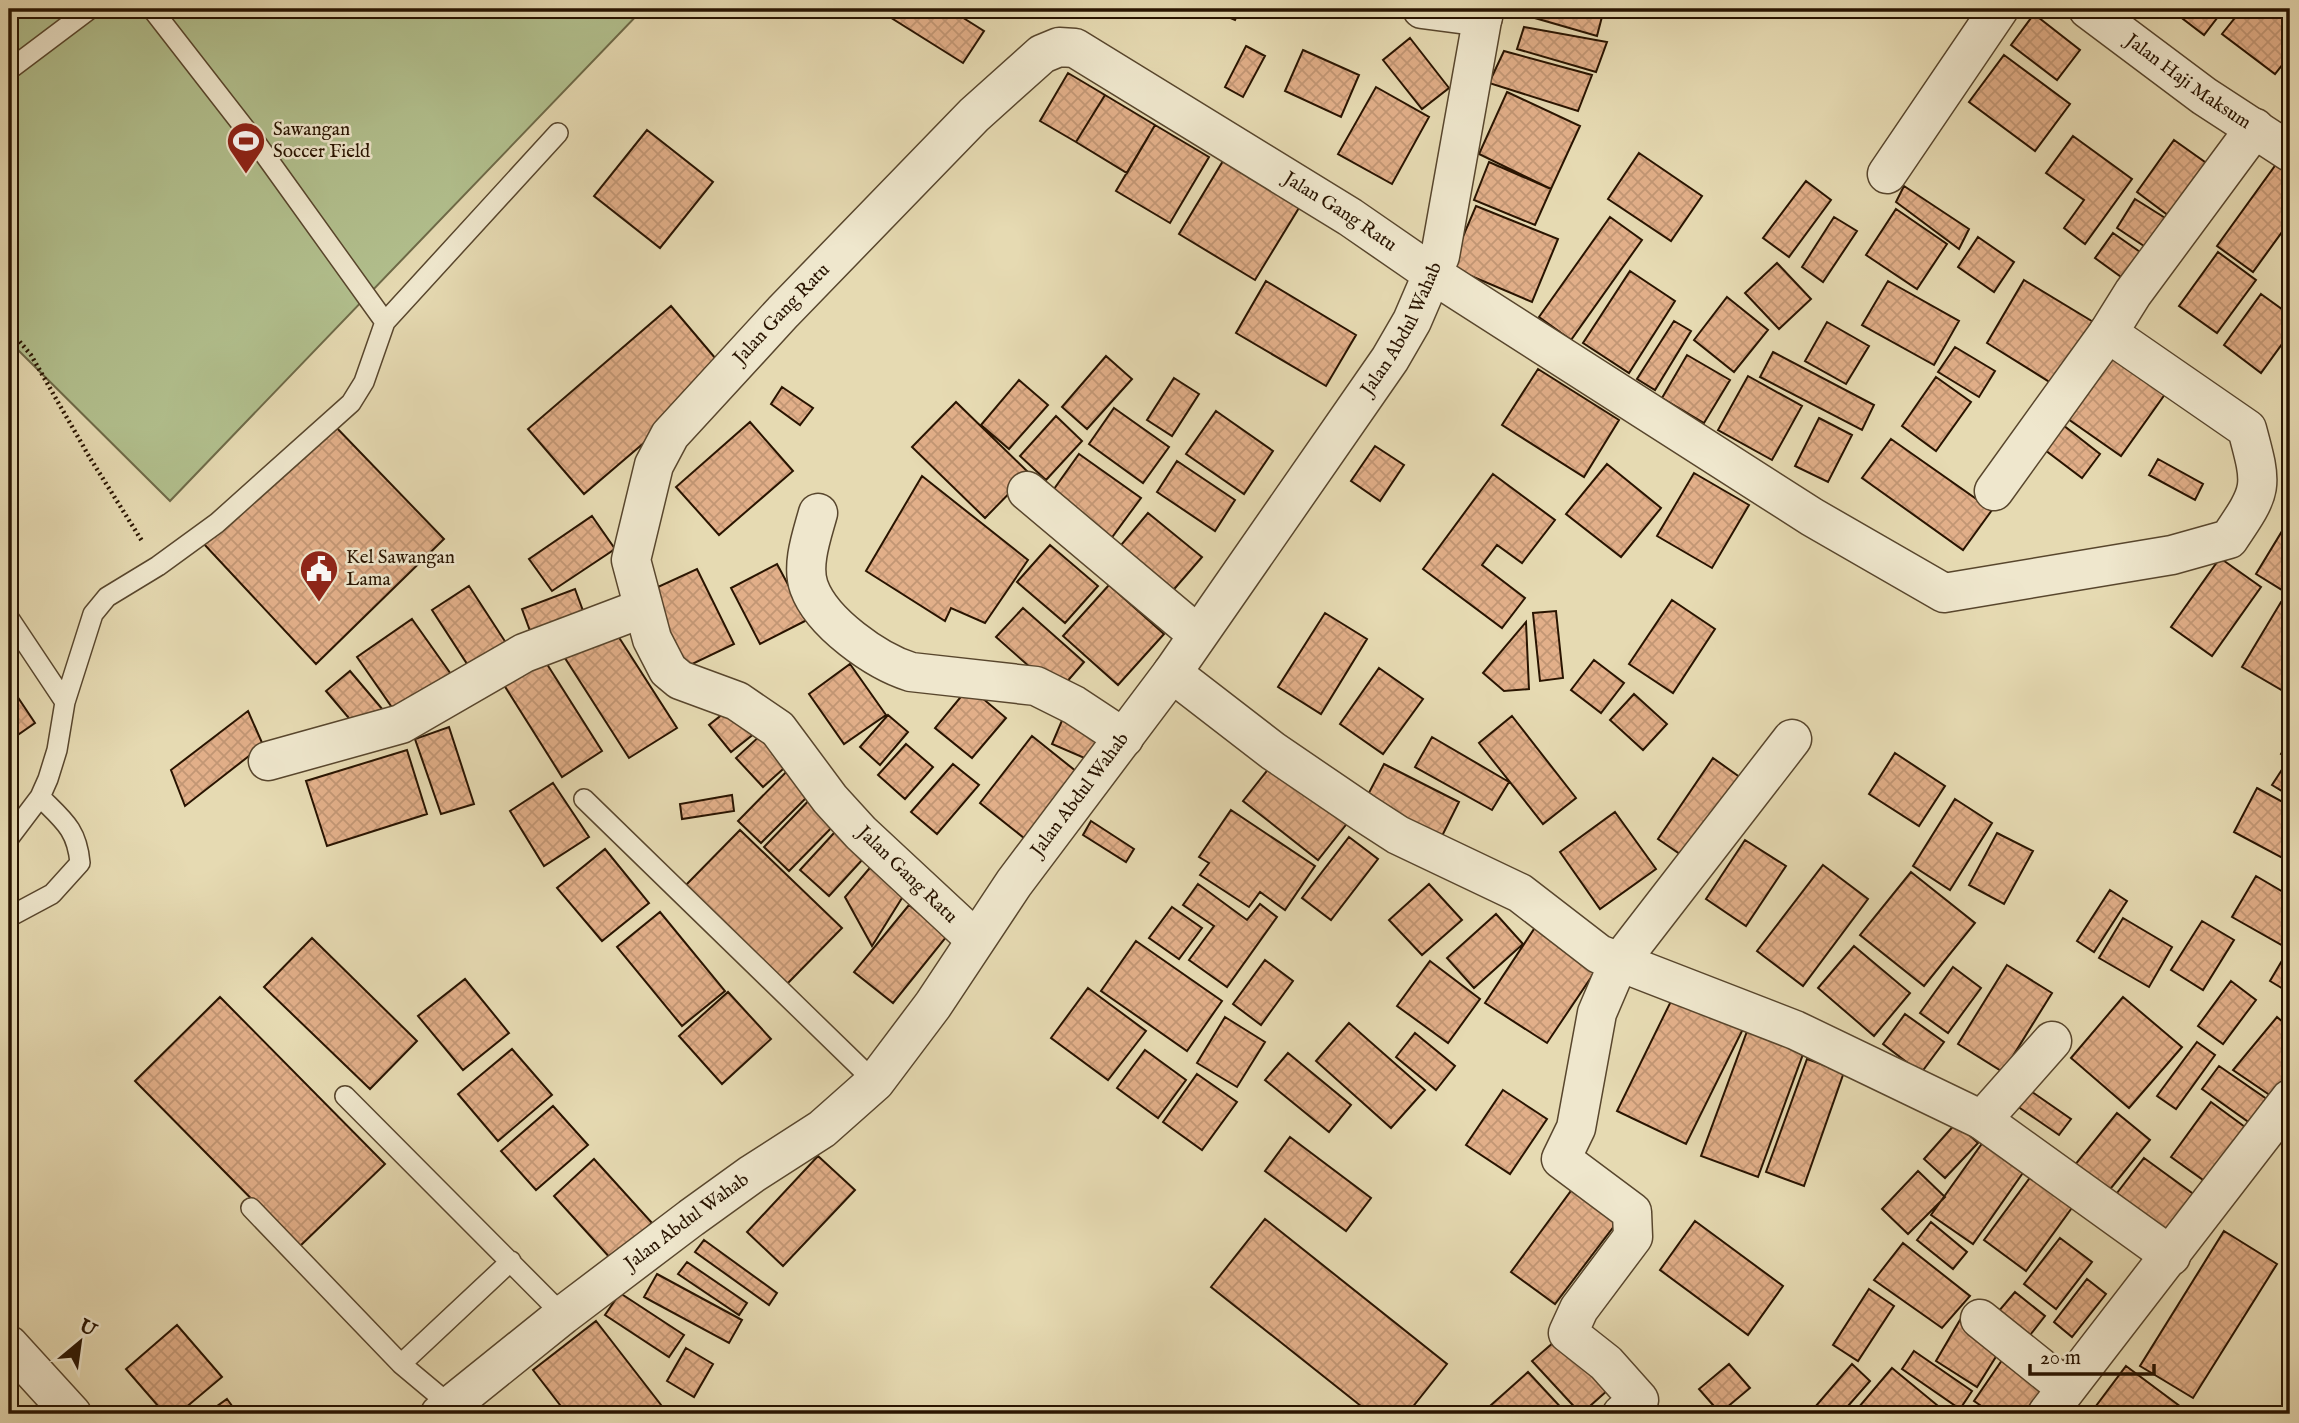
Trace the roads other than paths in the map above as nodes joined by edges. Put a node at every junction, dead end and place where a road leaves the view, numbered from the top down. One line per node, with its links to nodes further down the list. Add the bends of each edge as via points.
1 (90, 9): 7 (lane)
2 (152, 9): 13 (lane, via 257,144)
3 (1422, 9): 6 (street)
4 (1999, 9): 11 (street)
5 (2088, 9): 8 (street, Jalan Haji Maksum, via 2204,96)
6 (1484, 13): 12 (street, Jalan Abdul Wahab)
7 (9, 70)
8 (2255, 128): 10 (street, Jalan Haji Maksum); 14 (street)
9 (558, 133): 13 (lane)
10 (2290, 152)
11 (1886, 174)
12 (1434, 275): 14 (street, Jalan Gang Ratu, via 1812,517 1944,593 2172,555 2229,539 2257,498 2257,467 2247,429); 18 (street, Jalan Gang Ratu, via 1350,217 1092,56 1059,47 1042,54 916,173 670,435 654,466 631,560); 20 (street, Jalan Abdul Wahab, via 1390,359)
13 (385, 322): 22 (lane, via 364,382 351,403 217,523 107,597 93,614)
14 (2108, 333): 16 (street)
15 (1027, 491): 20 (street)
16 (1994, 491)
17 (818, 513): 23 (street, via 808,553 808,586 840,628 865,649 891,666 911,672 1036,686)
18 (643, 608): 25 (street, via 524,653 401,724); 30 (street, Jalan Gang Ratu, via 668,670 680,680 737,701 778,729 861,833)
19 (9, 618): 22 (lane)
20 (1197, 634): 21 (street, Jalan Abdul Wahab)
21 (1184, 682): 23 (street, Jalan Abdul Wahab); 31 (street, via 1398,835 1520,893 1582,944)
22 (65, 702): 26 (lane, via 57,750)
23 (1124, 738): 30 (street, Jalan Abdul Wahab)
24 (1792, 739): 31 (street)
25 (268, 761)
26 (40, 797): 28 (lane); 29 (lane, via 72,828 80,863 52,894)
27 (584, 799): 33 (lane)
28 (9, 838)
29 (9, 917)
30 (975, 939): 33 (street, Jalan Abdul Wahab)
31 (1618, 964): 36 (street, via 1795,1030); 47 (street, via 1597,1013 1576,1128 1561,1159 1632,1212 1633,1237 1579,1308 1568,1333 1606,1363 1639,1399)
32 (2052, 1041): 36 (street)
33 (875, 1082): 40 (street, Jalan Abdul Wahab, via 822,1129 752,1174)
34 (345, 1096): 39 (lane)
35 (2290, 1099): 38 (street)
36 (1982, 1120): 38 (street)
37 (251, 1208): 43 (lane)
38 (2171, 1256): 44 (street)
39 (511, 1261): 40 (lane); 43 (lane)
40 (563, 1315): 45 (street, Jalan Abdul Wahab)
41 (1980, 1320): 44 (street)
42 (9, 1345): 46 (street)
43 (401, 1364): 45 (lane)
44 (2057, 1401)
45 (450, 1411)
46 (72, 1414)
47 (1622, 1414)

